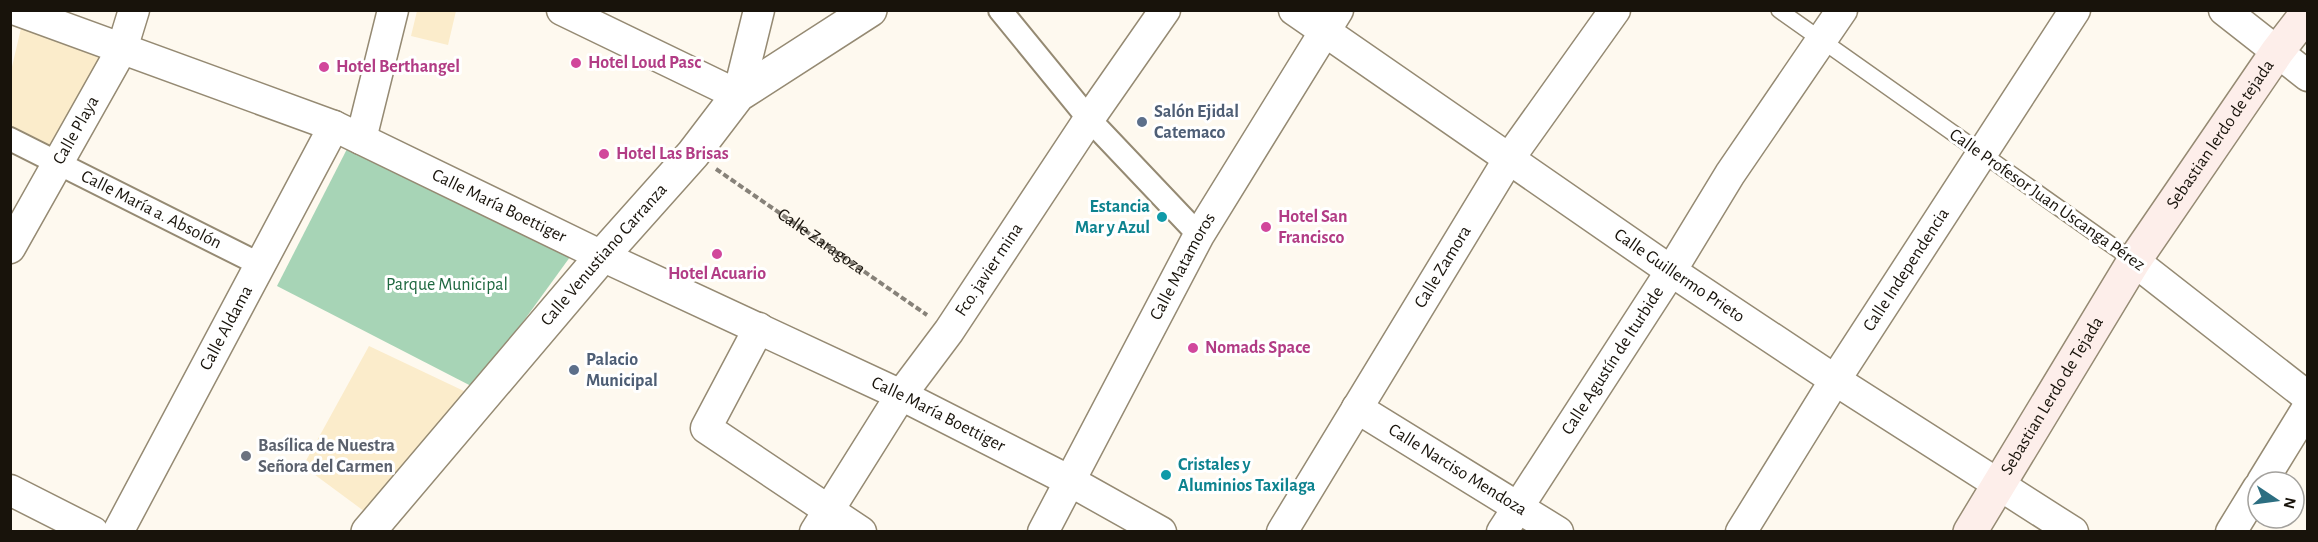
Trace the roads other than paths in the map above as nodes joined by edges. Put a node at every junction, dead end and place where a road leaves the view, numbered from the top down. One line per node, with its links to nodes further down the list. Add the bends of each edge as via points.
1 (15, 10): 17 (street); 19 (street, Calle María Boettiger)
2 (134, 10): 19 (street, Calle Playa)
3 (393, 10): 26 (street)
4 (562, 10): 22 (street)
5 (759, 10): 22 (street)
6 (870, 10): 22 (street, Calle Venustiano Carranza)
7 (1000, 10): 23 (street)
8 (1166, 10): 23 (street, Fco. javier mina)
9 (1294, 10): 16 (street, Calle Guillermo Prieto)
10 (1615, 10): 28 (street, Calle Zamora)
11 (1779, 10): 18 (lane, Calle Profesor Juan Uscanga Pérez)
12 (1842, 10): 18 (street, Calle Agustín de Iturbide)
13 (2075, 10): 27 (street, Calle Independencia)
14 (2224, 10): 20 (street)
15 (2307, 12): 20 (main road, Sebastian lerdo de tejada)
16 (1331, 22): 28 (street, Calle Guillermo Prieto); 30 (street, Calle Matamoros)
17 (10, 25)
18 (1822, 41): 27 (lane, Calle Profesor Juan Uscanga Pérez); 35 (street, Calle Agustín de Iturbide, via 1731,174)
19 (122, 49): 24 (street, Calle María Boettiger); 29 (street, Calle Playa)
20 (2277, 51): 21 (street); 33 (main road, Sebastian lerdo de tejada)
21 (2307, 76)
22 (738, 95): 32 (street, Calle Venustiano Carranza, via 693,154)
23 (1089, 119): 30 (street); 38 (street, Fco. javier mina, via 949,331)
24 (334, 126): 26 (street, Calle María Boettiger); 34 (street, Calle Aldama)
25 (10, 139): 29 (street, Calle María a. Absolón)
26 (362, 139): 32 (street, Calle María Boettiger)
27 (1982, 153): 33 (lane, Calle Profesor Juan Uscanga Pérez); 37 (street, Calle Independencia)
28 (1508, 160): 35 (street, Calle Guillermo Prieto); 41 (street, Calle Zamora)
29 (58, 164): 31 (street, Calle Playa); 34 (street, Calle María a. Absolón)
30 (1199, 235): 43 (street, Calle Matamoros)
31 (10, 248)
32 (602, 256): 36 (street, Calle María Boettiger); 51 (street, Calle Venustiano Carranza)
33 (2134, 261): 39 (street, Calle Profesor Juan Uscanga Pérez); 44 (main road, Sebastian Lerdo de Tejada)
34 (259, 264): 50 (street, Calle Aldama)
35 (1671, 271): 37 (street, Calle Guillermo Prieto); 47 (street, Calle Agustín de Iturbide)
36 (759, 328): 38 (street, Calle María Boettiger); 48 (street, via 706,428)
37 (1835, 380): 44 (street, Calle Guillermo Prieto); 57 (street, Calle Independencia)
38 (900, 395): 43 (street, Calle María Boettiger); 48 (street, Fco. javier mina)
39 (2307, 398)
40 (2307, 407): 42 (street)
41 (1357, 408): 47 (street, Calle Narciso Mendoza); 55 (street, Calle Zamora)
42 (2269, 470)
43 (1070, 481): 53 (street, Calle Matamoros); 54 (street, Calle María Boettiger)
44 (1999, 484): 58 (main road, Sebastian Lerdo de Tejada); 59 (street, Calle Guillermo Prieto)
45 (10, 490): 49 (street)
46 (2246, 507): 60 (street)
47 (1510, 519): 56 (street, Calle Narciso Mendoza)
48 (822, 521): 52 (street)
49 (93, 531)
50 (118, 531)
51 (368, 531)
52 (861, 531)
53 (1043, 531)
54 (1161, 531)
55 (1282, 531)
56 (1558, 531)
57 (1741, 531)
58 (1970, 531)
59 (2073, 531)
60 (2231, 531)

